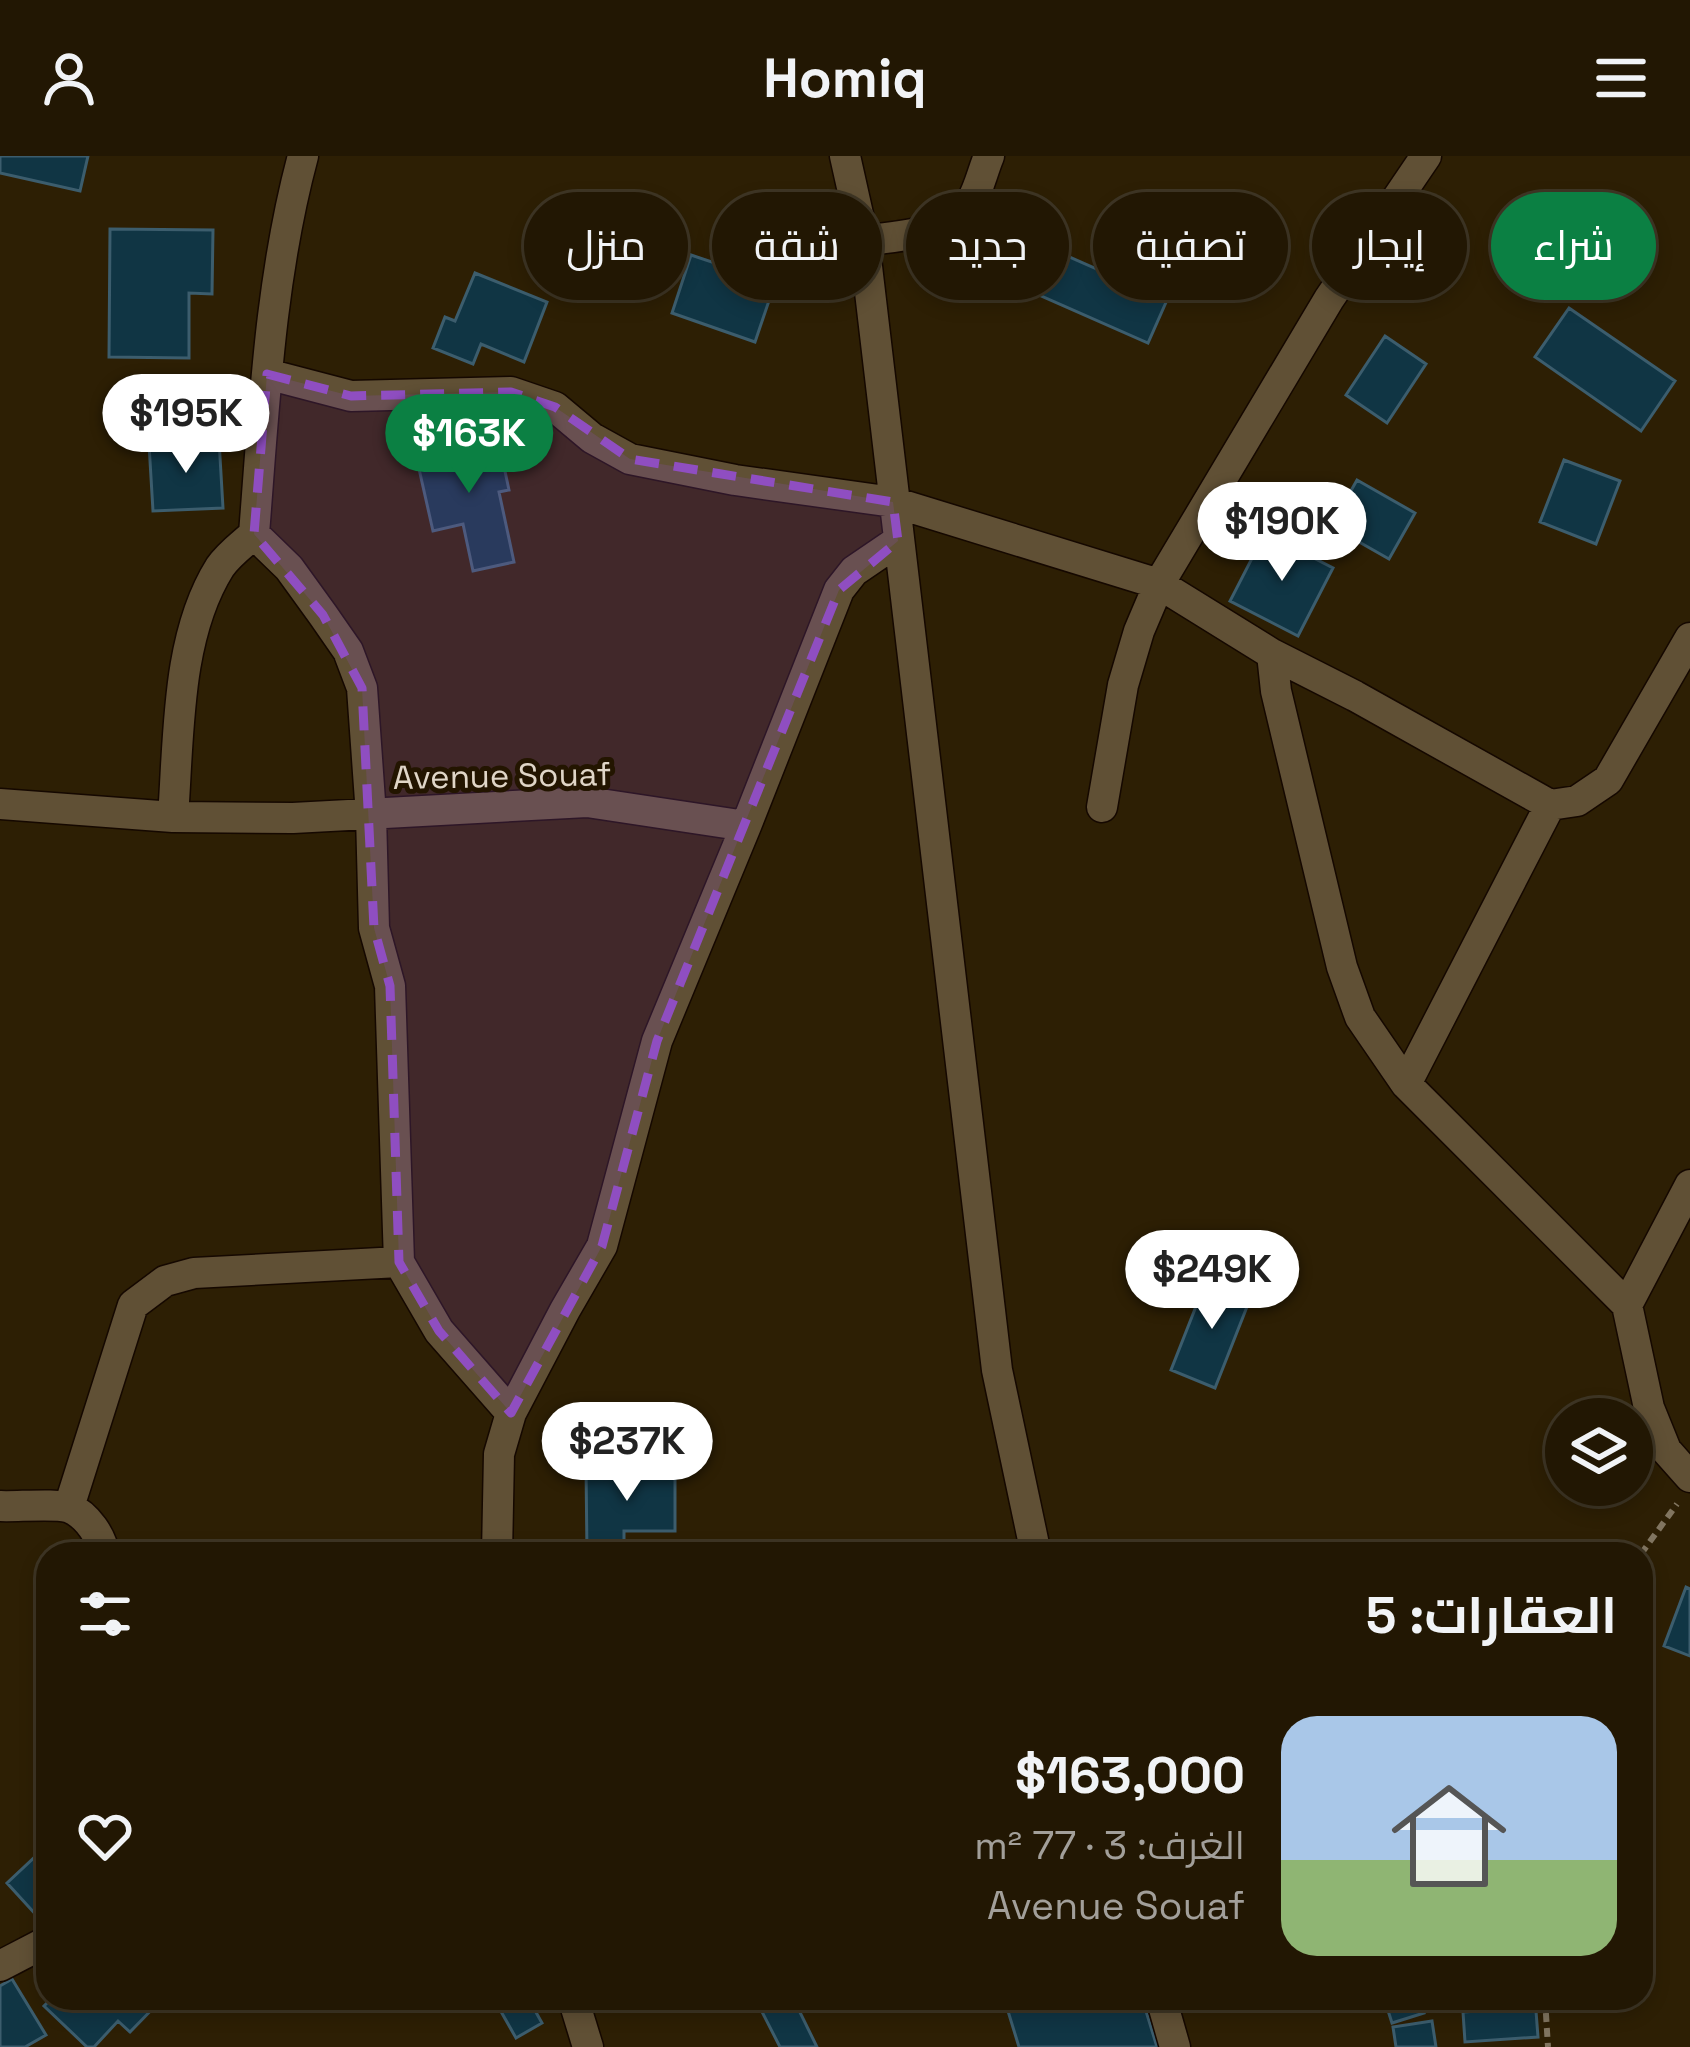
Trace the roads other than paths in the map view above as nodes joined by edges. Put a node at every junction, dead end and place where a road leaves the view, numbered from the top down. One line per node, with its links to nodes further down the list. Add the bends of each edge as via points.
1 (303, 156): 8 (street)
2 (845, 156): 5 (street)
3 (988, 156): 6 (street, via 971,202 951,222)
4 (1426, 156): 12 (street, via 1329,299)
5 (853, 192)
6 (882, 238)
7 (871, 300): 9 (street)
8 (267, 374): 9 (street, via 351,396 511,392 555,407 629,459); 10 (street)
9 (893, 502): 11 (street); 12 (street)
10 (254, 534): 18 (street, via 348,651 362,688); 19 (street, via 223,562 199,607 182,690)
11 (898, 541): 20 (street, via 838,590); 31 (street, via 997,1370)
12 (1159, 584): 14 (street); 17 (street, via 1123,685)
13 (1690, 638): 16 (street, via 1608,780 1577,801)
14 (1272, 654): 16 (street); 21 (street, via 1342,967 1360,1017)
15 (0, 803): 19 (street, Avenue Souaf)
16 (1550, 805): 21 (street)
17 (1102, 807)
18 (371, 814): 19 (street, Avenue Souaf); 20 (street, Avenue Souaf, via 587,802); 23 (street, via 374,928 390,986)
19 (173, 817)
20 (746, 826): 25 (street, via 657,1041 602,1246)
21 (1406, 1084): 24 (street)
22 (1690, 1185): 24 (street)
23 (398, 1262): 25 (street, via 440,1330); 28 (street, via 165,1281 133,1305)
24 (1627, 1305): 26 (street, via 1649,1408)
25 (512, 1413): 30 (street, via 499,1454)
26 (1684, 1490)
27 (0, 1506): 28 (street)
28 (69, 1508): 29 (street)
29 (103, 1542)
30 (497, 1542)
31 (1033, 1542)
32 (36, 1947): 33 (street)
33 (0, 1966)
34 (577, 2010): 36 (street)
35 (1164, 2010): 37 (street)
36 (588, 2047)
37 (1174, 2047)

